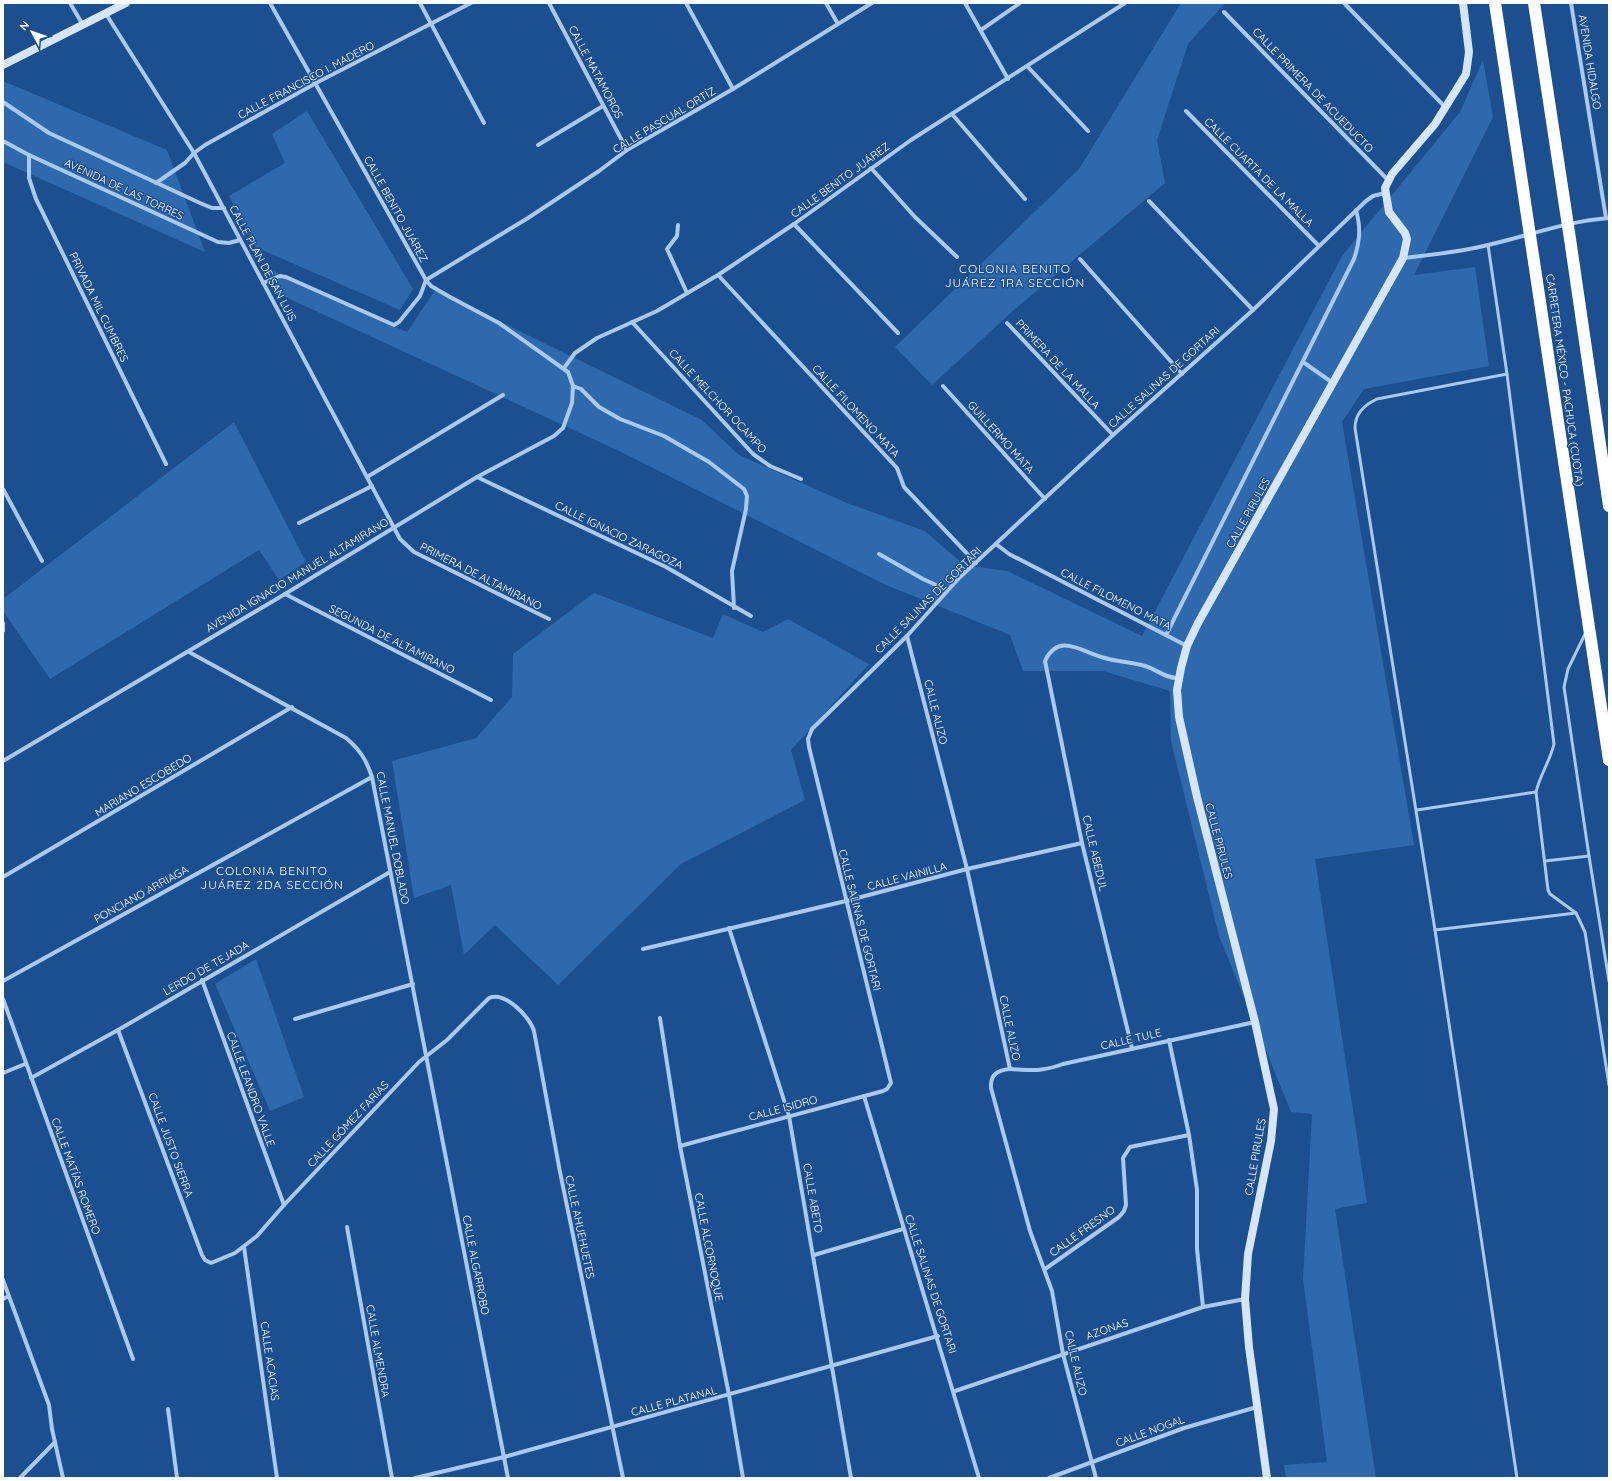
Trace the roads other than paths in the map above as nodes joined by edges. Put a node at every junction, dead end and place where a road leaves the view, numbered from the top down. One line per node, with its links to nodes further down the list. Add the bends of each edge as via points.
1 (70, 3): 22 (street)
2 (126, 3): 19 (street)
3 (270, 3): 27 (street, CALLE BENITO JUÁREZ)
4 (420, 3): 20 (street)
5 (471, 3): 20 (street, CALLE FRANCISCO I. MADERO)
6 (549, 3): 30 (street, CALLE MATAMOROS)
7 (686, 3): 28 (street)
8 (826, 3): 21 (street)
9 (872, 3): 21 (street, CALLE PASCUAL ORTÍZ)
10 (965, 3): 23 (street)
11 (1020, 3): 23 (street)
12 (1125, 3): 25 (street, CALLE BENITO JUÁREZ)
13 (1344, 3): 31 (street)
14 (1463, 3): 31 (street, via 1468,64 1466,74)
15 (1495, 3): 95 (highway, CARRETERA MÉXICO - PACHUCA (CUOTA))
16 (1534, 3): 82 (highway)
17 (1571, 3): 49 (street, AVENIDA HIDALGO)
18 (1224, 12): 42 (street, CALLE PRIMERA DE ACUEDUCTO)
19 (106, 14): 22 (street); 39 (street, CALLE PLAN DE SAN LUIS)
20 (432, 24): 27 (street, CALLE FRANCISCO I. MADERO); 34 (street)
21 (838, 24): 28 (street, CALLE PASCUAL ORTÍZ)
22 (83, 26): 24 (street)
23 (981, 30): 26 (street)
24 (3, 65)
25 (1028, 67): 26 (street, CALLE BENITO JUÁREZ); 35 (street)
26 (1008, 79): 33 (street, CALLE BENITO JUÁREZ)
27 (316, 83): 39 (street, CALLE FRANCISCO I. MADERO, via 205,144); 59 (street, CALLE BENITO JUÁREZ)
28 (733, 89): 38 (street, CALLE PASCUAL ORTÍZ)
29 (3, 102): 43 (street, AVENIDA DE LAS TORRES, via 49,133)
30 (604, 106): 37 (street); 38 (street, CALLE MATAMOROS)
31 (1446, 108): 42 (street, via 1422,141)
32 (1186, 111): 53 (street, CALLE CUARTA DE LA MALLA)
33 (952, 114): 41 (street, CALLE BENITO JUÁREZ); 45 (street)
34 (484, 123)
35 (1088, 130)
36 (3, 141): 40 (street, AVENIDA DE LAS TORRES)
37 (538, 145)
38 (627, 150): 59 (street, CALLE PASCUAL ORTÍZ, via 599,172 528,218)
39 (194, 153): 43 (street, CALLE FRANCISCO I. MADERO, via 185,163); 47 (street, CALLE PLAN DE SAN LUIS)
40 (29, 155): 52 (street, AVENIDA DE LAS TORRES, via 218,242); 75 (street, PRIVADA MIL CUMBRES, via 29,178 36,199)
41 (871, 168): 50 (street, CALLE BENITO JUÁREZ); 55 (street, via 915,217)
42 (1388, 180): 44 (street)
43 (156, 183): 47 (street, AVENIDA DE LAS TORRES, via 200,204)
44 (1385, 194): 48 (street, CALLE SALINAS DE GORTARI, via 1373,196); 56 (street, CALLE PIRULES, via 1389,212 1407,239)
45 (1025, 199)
46 (1149, 201): 62 (street)
47 (224, 208): 52 (street, CALLE PLAN DE SAN LUIS)
48 (1356, 210): 53 (street, CALLE SALINAS DE GORTARI); 66 (street, CALLE PIRULES, via 1359,244)
49 (1607, 218): 54 (street, via 1550,228)
50 (794, 224): 58 (street, CALLE BENITO JUÁREZ); 65 (street)
51 (678, 225): 61 (street, via 677,236 667,249)
52 (240, 240): 60 (street, CALLE PLAN DE SAN LUIS)
53 (1318, 245): 62 (street, CALLE SALINAS DE GORTARI)
54 (1488, 245): 56 (street, via 1438,255); 69 (lane)
55 (957, 257)
56 (1403, 258): 70 (street, CALLE PIRULES)
57 (1080, 259): 68 (street)
58 (718, 275): 61 (street, CALLE BENITO JUÁREZ); 88 (street, CALLE FILOMENO MATA, via 897,468 904,487)
59 (426, 280): 60 (street, via 420,296 399,322 394,324 286,277 280,276); 67 (street, CALLE BENITO JUÁREZ, via 437,290 491,318)
60 (263, 283): 76 (street, CALLE PLAN DE SAN LUIS)
61 (687, 293): 63 (street, CALLE BENITO JUÁREZ)
62 (1252, 310): 68 (street, CALLE SALINAS DE GORTARI)
63 (632, 322): 67 (street, CALLE BENITO JUÁREZ, via 581,348); 78 (street, CALLE MELCHOR OCAMPO, via 753,454 770,466)
64 (1007, 323): 74 (street, PRIMERA DE LA MALLA)
65 (898, 333)
66 (1303, 362): 70 (street); 97 (street, CALLE PIRULES)
67 (564, 368): 71 (street, CALLE BENITO JUÁREZ, via 572,378)
68 (1182, 374): 74 (street, CALLE SALINAS DE GORTARI)
69 (1507, 374): 107 (lane, via 1554,744); 108 (lane, via 1377,398 1363,408 1355,421 1354,428)
70 (1333, 383): 99 (street, CALLE PIRULES)
71 (574, 386): 77 (street, AVENIDA IGNACIO MANUEL ALTAMIRANO, via 572,403 561,430); 91 (street, via 585,392 599,407 620,419 664,436 709,462 741,486 747,496 732,571)
72 (943, 386): 81 (street, GUILLERMO MATA)
73 (503, 395): 76 (street)
74 (1113, 435): 81 (street, CALLE SALINAS DE GORTARI)
75 (166, 464)
76 (367, 477): 79 (street, CALLE PLAN DE SAN LUIS)
77 (477, 477): 84 (street, AVENIDA IGNACIO MANUEL ALTAMIRANO); 91 (street, CALLE IGNACIO ZARAGOZA, via 666,567)
78 (801, 479)
79 (372, 486): 83 (street); 84 (street, CALLE PLAN DE SAN LUIS)
80 (3, 488): 87 (street)
81 (1045, 499): 85 (street, CALLE SALINAS DE GORTARI)
82 (1609, 506)
83 (299, 523)
84 (393, 527): 90 (street, AVENIDA IGNACIO MANUEL ALTAMIRANO); 93 (street, PRIMERA DE ALTAMIRANO, via 404,544 414,552)
85 (996, 544): 88 (street, CALLE SALINAS DE GORTARI); 97 (street, CALLE FILOMENO MATA, via 1009,554)
86 (879, 554): 89 (street)
87 (42, 561)
88 (976, 563): 89 (street, CALLE SALINAS DE GORTARI)
89 (947, 590): 98 (street, CALLE SALINAS DE GORTARI)
90 (285, 594): 100 (street, AVENIDA IGNACIO MANUEL ALTAMIRANO); 102 (street, SEGUNDA DE ALTAMIRANO)
91 (734, 608): 92 (street, CALLE IGNACIO ZARAGOZA)
92 (751, 616)
93 (549, 620)
94 (3, 623): 96 (street)
95 (1588, 626): 104 (highway, CARRETERA MÉXICO - PACHUCA (CUOTA)); 110 (lane, via 1568,669 1564,687)
96 (3, 631)
97 (1166, 635): 99 (street, CALLE FILOMENO MATA)
98 (906, 636): 112 (street, CALLE ALIZO); 115 (street, CALLE SALINAS DE GORTARI, via 821,719 809,734 809,747)
99 (1187, 646): 101 (street, CALLE PIRULES)
100 (189, 652): 103 (street, CALLE MANUEL DOBLADO); 105 (street, AVENIDA IGNACIO MANUEL ALTAMIRANO)
101 (1179, 678): 109 (street, CALLE ABEDUL, via 1068,646 1059,646 1050,651 1045,662); 128 (street, CALLE PIRULES, via 1177,703 1184,743)
102 (491, 700)
103 (292, 707): 106 (street, CALLE MANUEL DOBLADO, via 346,738 358,748 366,759); 114 (street, MARIANO ESCOBEDO)
104 (1609, 760)
105 (3, 761)
106 (372, 777): 113 (street, CALLE MANUEL DOBLADO); 122 (street, PONCIANO ARRIAGA)
107 (1536, 792): 108 (lane); 111 (lane)
108 (1418, 810): 118 (lane)
109 (1082, 843): 112 (street, CALLE VAINILLA); 131 (street, CALLE ABEDUL)
110 (1589, 856): 111 (lane); 121 (lane)
111 (1545, 861): 116 (lane, via 1550,894)
112 (967, 869): 115 (street, CALLE VAINILLA); 134 (street, CALLE ALIZO)
113 (390, 872): 120 (street, LERDO DE TEJADA); 123 (street, CALLE MANUEL DOBLADO)
114 (3, 878)
115 (846, 902): 117 (street, CALLE VAINILLA); 138 (street, CALLE SALINAS DE GORTARI, via 890,1079)
116 (1576, 913): 118 (lane); 137 (lane, via 1585,932)
117 (729, 928): 119 (street, CALLE VAINILLA); 140 (street, CALLE ABETO)
118 (1436, 930): 181 (lane)
119 (644, 949)
120 (202, 980): 129 (street, LERDO DE TEJADA); 143 (street, CALLE LEANDRO VALLE)
121 (1609, 980)
122 (3, 981)
123 (414, 984): 127 (street); 132 (street, CALLE MANUEL DOBLADO)
124 (497, 996): 132 (street, CALLE GÓMEZ FARÍAS, via 484,1002 447,1040); 163 (street, CALLE AHUEHUETES, via 503,997 525,1016 531,1022 534,1031 560,1172)
125 (3, 999): 133 (street, CALLE MATÍAS ROMERO)
126 (660, 1018): 142 (street, CALLE ALCORNOQUE)
127 (295, 1019)
128 (1255, 1022): 130 (street, CALLE TULE); 152 (street, CALLE PIRULES, via 1272,1095 1274,1120 1248,1254)
129 (118, 1030): 136 (street, LERDO DE TEJADA); 148 (street, CALLE JUSTO SIERRA, via 202,1255)
130 (1169, 1040): 131 (street, CALLE TULE); 141 (street)
131 (1132, 1048): 134 (street, CALLE TULE, via 1049,1069)
132 (426, 1055): 143 (street, CALLE GÓMEZ FARÍAS); 165 (street, CALLE ALGARROBO)
133 (25, 1064): 135 (street); 136 (street, CALLE MATÍAS ROMERO)
134 (1010, 1069): 149 (street, CALLE ALIZO, via 996,1073 991,1088 1030,1231)
135 (3, 1074)
136 (31, 1078): 157 (street, CALLE MATÍAS ROMERO)
137 (1609, 1085)
138 (889, 1086): 139 (street, CALLE ISIDRO, via 883,1091)
139 (864, 1096): 140 (street, CALLE ISIDRO); 145 (street, CALLE SALINAS DE GORTARI)
140 (789, 1116): 142 (street, CALLE ISIDRO); 147 (street, CALLE ABETO)
141 (1189, 1135): 149 (street, CALLE FRESNO, via 1130,1147 1123,1158 1126,1205 1124,1211); 154 (street, via 1197,1190 1197,1249)
142 (680, 1146): 160 (street, CALLE ALCORNOQUE)
143 (284, 1205): 146 (street, CALLE GÓMEZ FARÍAS)
144 (347, 1227): 171 (street, CALLE ALMENDRA)
145 (903, 1228): 147 (street); 155 (street, CALLE SALINAS DE GORTARI)
146 (244, 1247): 148 (street, CALLE GÓMEZ FARÍAS); 170 (street, CALLE ACACIAS)
147 (814, 1255): 158 (street, CALLE ABETO)
148 (211, 1263)
149 (1045, 1269): 156 (street, CALLE ALIZO, via 1057,1312)
150 (3, 1280): 151 (street)
151 (8, 1296): 153 (street); 164 (street, via 49,1405)
152 (1245, 1298): 154 (street, AZONAS); 161 (street, CALLE PIRULES)
153 (3, 1299)
154 (1203, 1307): 156 (street, AZONAS)
155 (938, 1336): 158 (street, CALLE PLATANAL); 159 (street, CALLE SALINAS DE GORTARI)
156 (1063, 1354): 159 (street, AZONAS); 166 (street, CALLE ALIZO)
157 (132, 1359)
158 (834, 1367): 160 (street, CALLE PLATANAL); 176 (street, CALLE ABETO)
159 (954, 1391): 177 (street, CALLE SALINAS DE GORTARI)
160 (729, 1395): 163 (street, CALLE PLATANAL); 175 (street, CALLE ALCORNOQUE)
161 (1258, 1407): 166 (street, CALLE NOGAL, via 1184,1428); 180 (street, CALLE PIRULES)
162 (168, 1410): 169 (street)
163 (613, 1427): 165 (street, CALLE PLATANAL); 174 (street, CALLE AHUEHUETES)
164 (55, 1442): 167 (street); 168 (street)
165 (504, 1457): 172 (street, CALLE PLATANAL); 173 (street, CALLE ALGARROBO)
166 (1092, 1462): 178 (street, CALLE NOGAL); 179 (street, CALLE ALIZO)
167 (20, 1478)
168 (63, 1478)
169 (177, 1478)
170 (277, 1478)
171 (392, 1478)
172 (415, 1478)
173 (508, 1478)
174 (623, 1478)
175 (743, 1478)
176 (851, 1478)
177 (979, 1478)
178 (1049, 1478)
179 (1096, 1478)
180 (1267, 1478)
181 (1517, 1478)

